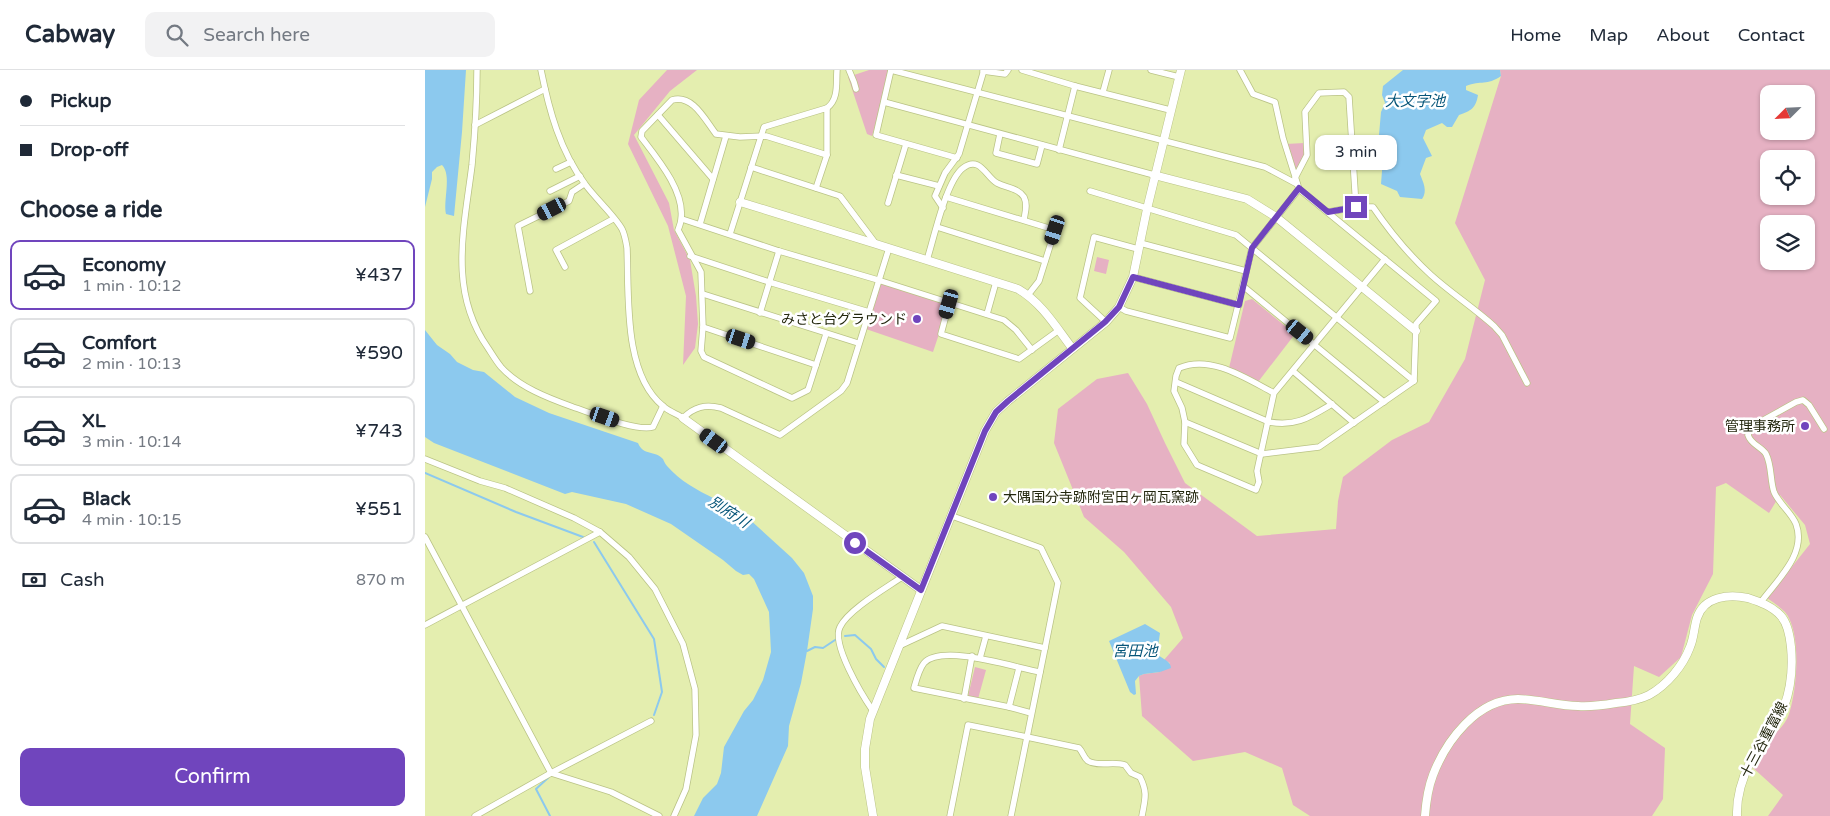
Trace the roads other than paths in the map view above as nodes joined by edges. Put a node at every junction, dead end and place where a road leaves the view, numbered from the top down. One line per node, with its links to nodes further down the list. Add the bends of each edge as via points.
1 (477, 70): 24 (street)
2 (541, 70): 14 (street)
3 (837, 70): 19 (street, via 836,93)
4 (849, 70): 15 (street)
5 (891, 70): 16 (street); 18 (street)
6 (1008, 70): 11 (street, via 1005,74)
7 (1022, 70): 13 (street)
8 (1109, 70): 17 (street)
9 (1151, 70): 12 (street)
10 (1241, 70): 42 (street, via 1253,94 1275,102)
11 (984, 71): 16 (street)
12 (1180, 73): 20 (street)
13 (1075, 86): 17 (street); 22 (street)
14 (545, 89): 24 (street); 34 (street, via 556,130)
15 (855, 89)
16 (977, 92): 22 (street); 23 (street)
17 (1103, 92): 20 (street)
18 (884, 102): 23 (street); 29 (street, via 876,135)
19 (827, 108): 27 (street, via 764,127); 32 (street)
20 (1170, 110): 28 (street)
21 (658, 115): 26 (street, via 672,100 678,98 691,102 716,134); 40 (street); 56 (street, via 642,131 641,137 664,168 679,198)
22 (1068, 116): 28 (street); 31 (street)
23 (967, 124): 25 (street); 33 (street)
24 (475, 125): 105 (street, via 462,276 470,318 482,340 501,367 515,380 551,399 646,429 653,427)
25 (1001, 134): 30 (street); 30 (street, via 996,153 1037,164)
26 (726, 136): 27 (street); 40 (street)
27 (760, 137): 32 (street, via 766,136); 35 (street)
28 (1164, 140): 37 (street); 42 (street, via 1265,167)
29 (906, 144): 33 (street); 38 (street)
30 (1042, 146): 31 (street)
31 (1059, 150): 37 (street)
32 (827, 155): 44 (street)
33 (957, 158): 43 (street)
34 (571, 162): 36 (street); 39 (street)
35 (751, 167): 44 (street); 48 (street)
36 (556, 169)
37 (1154, 174): 52 (street); 54 (street, via 1247,199)
38 (896, 175): 43 (street); 49 (street)
39 (579, 176): 41 (street); 46 (street)
40 (713, 179): 58 (street)
41 (585, 184): 55 (street); 78 (street, via 573,192 569,200 518,226)
42 (1297, 184): 50 (street, via 1307,155 1305,112 1319,93 1344,92 1349,97); 53 (street); 54 (street)
43 (939, 186): 51 (street, via 935,196)
44 (816, 188): 61 (street, via 840,196)
45 (1090, 190): 52 (street)
46 (550, 191)
47 (946, 197): 51 (street); 57 (street); 57 (street, via 959,172 971,164 979,166 996,183 1022,195 1026,206)
48 (740, 202): 60 (street); 61 (street)
49 (888, 203)
50 (1356, 207): 53 (street); 101 (street, via 1373,207 1389,230 1431,275 1494,326)
51 (943, 208): 59 (street)
52 (1147, 209): 62 (street); 64 (street, via 1235,235)
53 (1328, 212): 67 (street)
54 (1276, 217): 64 (street); 77 (street)
55 (613, 219): 70 (street, via 556,250); 105 (street, via 621,228 627,248 635,362 644,382)
56 (681, 219): 58 (street); 66 (street, via 678,230)
57 (1024, 220): 69 (street, via 1055,230)
58 (700, 224): 60 (street)
59 (937, 228): 68 (street); 69 (street)
60 (730, 234): 65 (street)
61 (876, 244): 63 (street)
62 (1139, 246): 71 (street); 72 (street); 88 (street, via 1094,237 1081,298)
63 (889, 248): 68 (street); 73 (street)
64 (1252, 248): 71 (street); 87 (street)
65 (779, 251): 73 (street); 74 (street)
66 (690, 256): 74 (street); 79 (street, via 701,272)
67 (1385, 259): 77 (street); 91 (street, via 1435,300 1417,324)
68 (927, 260): 75 (street)
69 (1045, 261): 80 (street, via 1039,281)
70 (565, 267)
71 (1246, 271): 76 (street)
72 (1133, 277): 82 (street); 83 (street)
73 (878, 280): 81 (street); 84 (street)
74 (769, 282): 84 (street); 85 (street)
75 (996, 282): 80 (street); 86 (street)
76 (1243, 286): 82 (street); 94 (street)
77 (1361, 287): 87 (street); 91 (street)
78 (530, 291)
79 (703, 294): 85 (street); 89 (street)
80 (1029, 295): 90 (street)
81 (949, 304): 86 (street); 96 (street, via 941,334 1019,359)
82 (1239, 305): 83 (street, via 1230,338)
83 (1119, 307): 88 (street)
84 (869, 312): 93 (street)
85 (760, 313): 92 (street)
86 (987, 314): 96 (street, via 1004,320)
87 (1337, 316): 94 (street); 99 (street)
88 (1105, 322): 95 (street)
89 (703, 326): 97 (street); 97 (street, via 701,351 704,358 792,398 808,390)
90 (1059, 330): 95 (street); 96 (street)
91 (1416, 331): 99 (street)
92 (826, 334): 93 (street); 97 (street)
93 (858, 343): 106 (street, via 845,387 780,435 711,406 690,411)
94 (1314, 344): 98 (street); 103 (street)
95 (1072, 348): 113 (street, via 996,412 985,431)
96 (1031, 350)
97 (816, 364)
98 (1293, 371): 102 (street); 104 (street)
99 (1414, 381): 103 (street)
100 (1176, 382): 102 (street, via 1179,368 1186,364 1216,366); 107 (street, via 1174,392); 108 (street)
101 (1527, 383)
102 (1274, 393): 108 (street)
103 (1384, 402): 109 (street)
104 (1332, 404): 108 (street, via 1302,421 1288,424); 109 (street)
105 (663, 406): 106 (street)
106 (683, 418): 116 (street)
107 (1185, 422): 111 (street); 111 (street, via 1185,444 1197,465 1257,490 1257,471)
108 (1269, 422): 111 (street)
109 (1354, 423): 111 (street, via 1319,447)
110 (1824, 428): 118 (street, via 1803,400 1751,427 1748,435 1750,441 1765,452 1775,492 1796,525 1799,539 1793,559)
111 (1262, 454)
112 (425, 459): 114 (street, via 505,488)
113 (952, 516): 117 (street); 123 (street, via 1041,548 1058,583)
114 (600, 532): 119 (street); 137 (street, via 629,557 655,589 683,644 695,689 696,735 687,790)
115 (425, 537): 119 (street)
116 (903, 577): 117 (street); 130 (street, via 853,612 838,632 842,653)
117 (921, 590): 122 (street)
118 (1761, 602): 142 (street, 十三谷重富線, via 1736,595 1718,598 1703,606 1697,616 1690,648 1681,664 1648,696 1595,706 1519,699 1482,711 1457,732 1439,762 1428,789); 143 (street, 十三谷重富線, via 1782,616 1790,636 1791,682 1784,708 1748,765 1740,784)
119 (462, 605): 120 (street); 134 (street)
120 (425, 625)
121 (987, 636): 122 (street, via 941,626); 123 (street); 125 (street)
122 (899, 646): 130 (street)
123 (1045, 648): 127 (street)
124 (972, 656): 125 (street); 128 (street); 128 (street, via 935,656 923,664 915,688)
125 (980, 658): 126 (street)
126 (1019, 668): 127 (street); 129 (street)
127 (1040, 672): 131 (street)
128 (964, 699): 129 (street)
129 (1009, 707): 131 (street)
130 (873, 711): 138 (street, via 865,749)
131 (1031, 713): 133 (street)
132 (651, 721): 134 (street)
133 (1027, 737): 139 (street, via 968,725); 140 (street); 141 (street, via 1079,748 1085,758 1093,762 1125,765 1140,777 1147,792)
134 (551, 772): 135 (street); 136 (street, via 611,792)
135 (475, 816)
136 (659, 816)
137 (673, 816)
138 (873, 816)
139 (950, 816)
140 (1011, 816)
141 (1142, 816)
142 (1425, 816)
143 (1737, 816)

